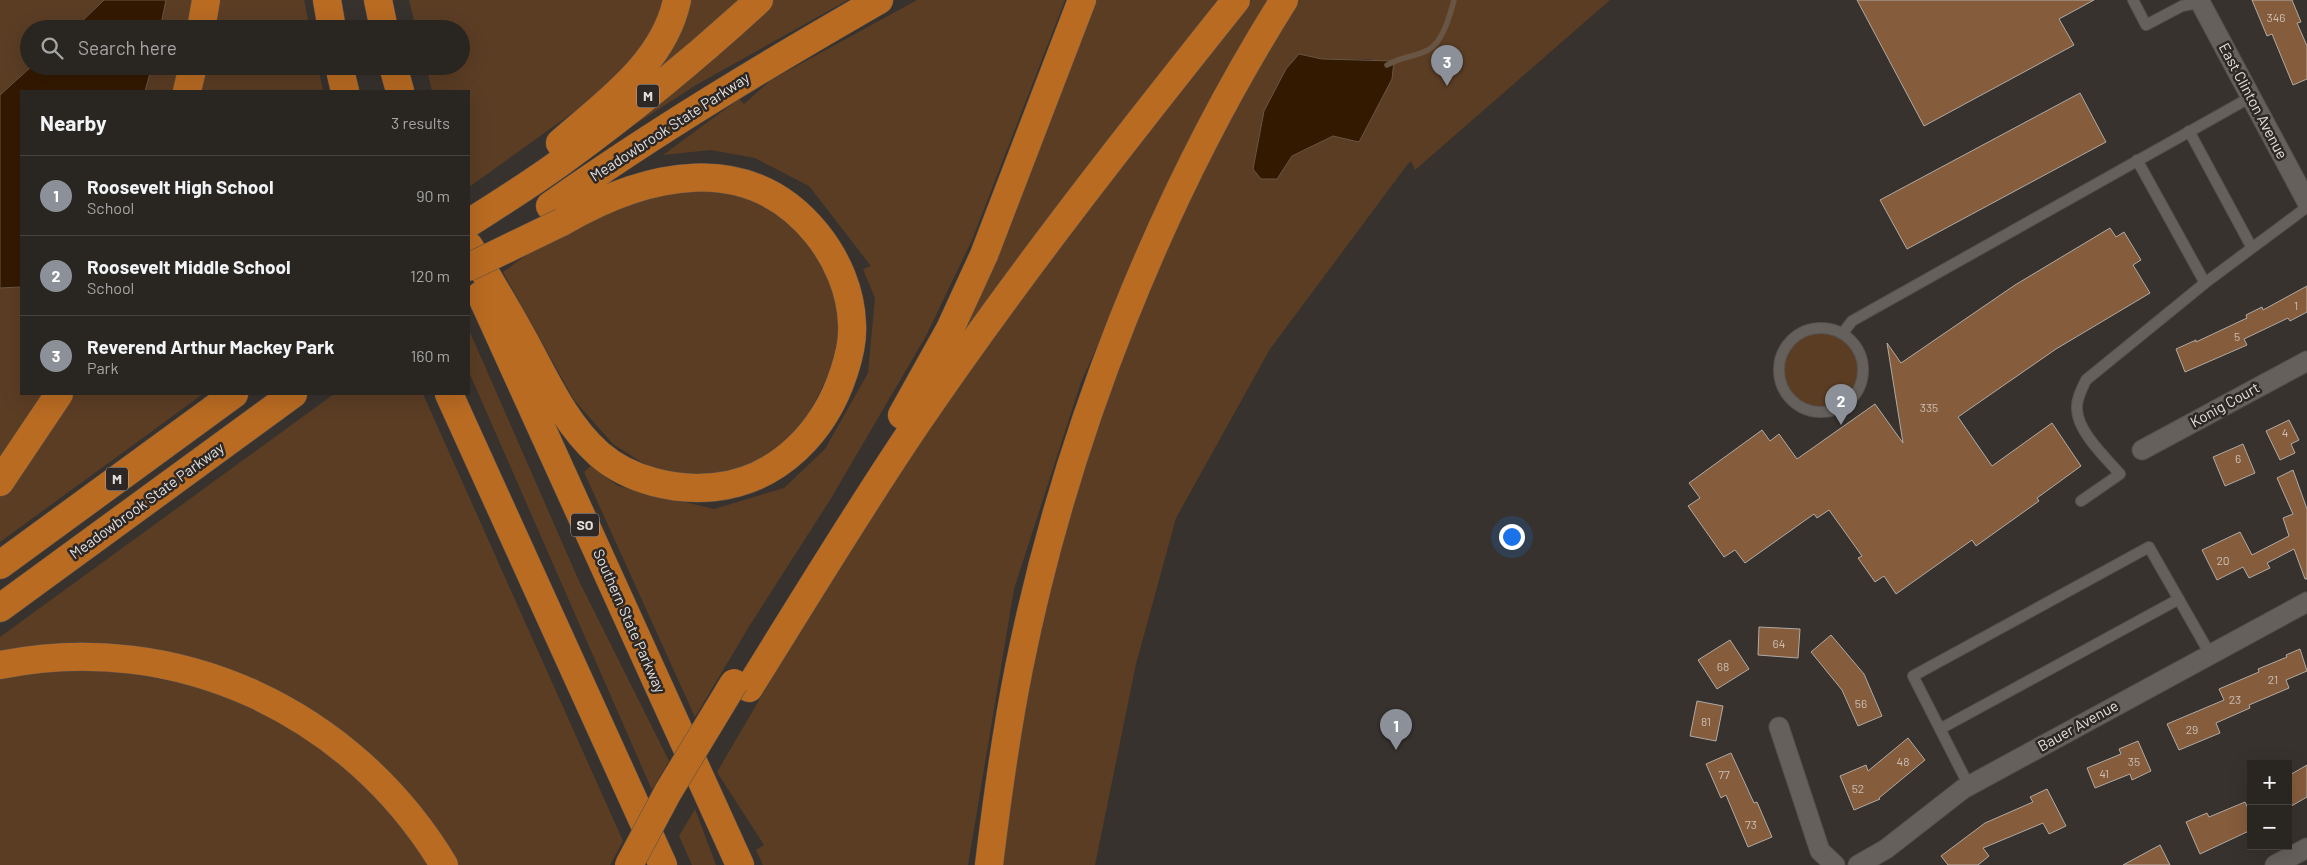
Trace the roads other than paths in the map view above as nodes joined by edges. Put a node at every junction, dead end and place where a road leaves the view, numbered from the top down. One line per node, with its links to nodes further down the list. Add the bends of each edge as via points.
1 (206, 0): 13 (highway)
2 (326, 0): 14 (highway)
3 (378, 0): 15 (highway)
4 (391, 0): 16 (highway)
5 (677, 0): 29 (highway, via 664,37 642,67)
6 (759, 0): 30 (highway, Meadowbrook State Parkway / M, via 675,75 560,163)
7 (879, 0): 28 (highway, Meadowbrook State Parkway / M, via 707,101 615,161)
8 (1082, 0): 51 (highway, via 984,255 950,329)
9 (1236, 0): 51 (highway, via 1087,189 972,344)
10 (1284, 0): 61 (highway, via 1222,108 1156,243 1085,426 1054,527 1019,668)
11 (2133, 0): 12 (lane, via 2146,25 2182,6)
12 (2202, 1): 23 (street, East Clinton Avenue)
13 (203, 20)
14 (330, 20)
15 (383, 20)
16 (387, 20)
17 (191, 75): 20 (highway)
18 (341, 75): 21 (highway)
19 (395, 75): 22 (highway)
20 (187, 90)
21 (345, 90)
22 (400, 90)
23 (2251, 97): 24 (lane); 26 (street, East Clinton Avenue)
24 (2189, 131): 25 (lane); 32 (lane)
25 (2137, 160): 35 (lane); 36 (lane, via 1852,321)
26 (2307, 202)
27 (2307, 208): 32 (lane)
28 (556, 214): 31 (highway, via 644,184 702,176 752,186 798,214 822,240 841,275 852,326 848,362 835,398 812,434 768,470 736,484 684,487 648,480 616,466 589,445 565,412); 33 (highway, bridge)
29 (470, 222)
30 (470, 222)
31 (470, 248)
32 (2252, 248): 35 (lane)
33 (470, 265)
34 (470, 268): 60 (highway, Southern State Parkway / SO)
35 (2205, 283): 44 (lane, via 2086,380 2076,410 2095,447 2120,474)
36 (1842, 334): 36 (lane, via 1826,328 1812,329 1799,334 1788,344 1781,356 1781,384 1798,406 1824,412 1838,409 1858,391 1863,378 1863,364 1859,351)
37 (2307, 361): 42 (street, Konig Court)
38 (59, 395): 43 (highway)
39 (233, 395): 45 (highway, M)
40 (292, 395): 48 (highway, Meadowbrook State Parkway / M)
41 (449, 395): 59 (highway)
42 (2142, 450)
43 (0, 482)
44 (2081, 501)
45 (0, 564)
46 (2179, 599): 49 (lane); 53 (lane); 53 (lane, via 2150,546 1913,676)
47 (2307, 602): 49 (street, Bauer Avenue)
48 (0, 608)
49 (2210, 654): 54 (street, Bauer Avenue)
50 (0, 665): 56 (highway, via 61,657 135,660 214,678 266,699 318,729 364,766 409,814)
51 (742, 685): 57 (highway, bridge, via 668,792); 58 (highway)
52 (1779, 726): 62 (street, via 1820,851)
53 (1940, 729): 54 (lane)
54 (1969, 786): 63 (street, Bauer Avenue, via 1886,849)
55 (2307, 848): 64 (street)
56 (444, 865)
57 (629, 865)
58 (645, 865)
59 (663, 865)
60 (740, 865)
61 (989, 865)
62 (1836, 865)
63 (1858, 865)
64 (2275, 865)

